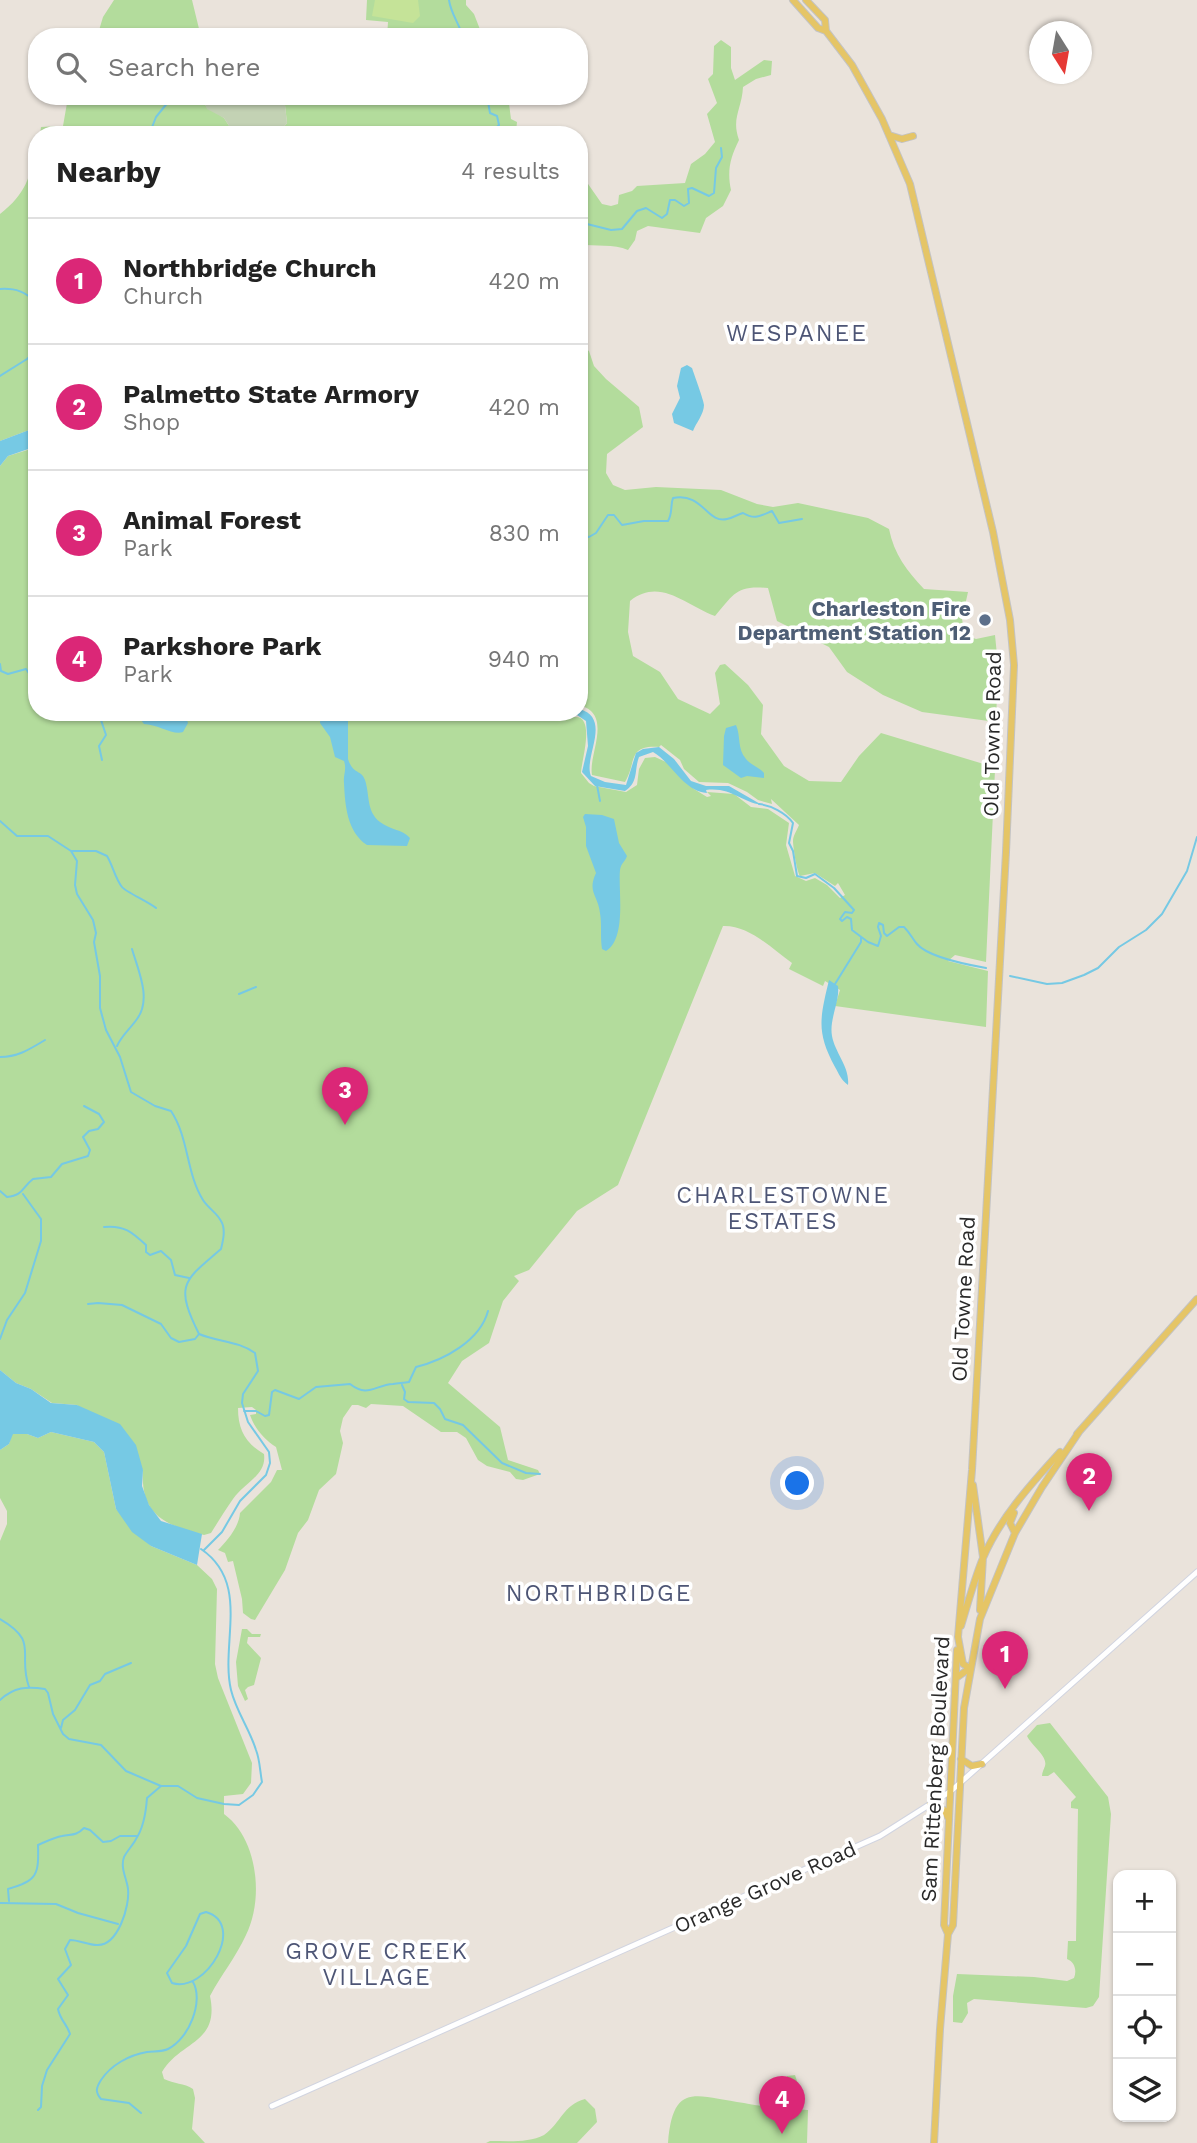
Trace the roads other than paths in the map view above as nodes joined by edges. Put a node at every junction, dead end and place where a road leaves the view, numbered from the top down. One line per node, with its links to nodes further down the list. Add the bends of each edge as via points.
1 (793, 0): 3 (main road)
2 (806, 0): 3 (main road, via 825,20)
3 (826, 31): 4 (main road, Old Towne Road, via 858,75)
4 (889, 135): 5 (main road); 8 (main road, Old Towne Road, via 910,184 934,279 997,550 1014,665)
5 (913, 136)
6 (1197, 1299): 7 (main road, Sam Rittenberg Boulevard)
7 (1079, 1432): 9 (main road, Sam Rittenberg Boulevard); 10 (main road, Sam Rittenberg Boulevard)
8 (972, 1470): 11 (main road, Old Towne Road); 14 (main road, Old Towne Road)
9 (1023, 1494): 10 (main road, via 1011,1518); 11 (main road, Sam Rittenberg Boulevard)
10 (1015, 1533): 13 (main road, Sam Rittenberg Boulevard)
11 (983, 1557): 13 (main road, Old Towne Road); 14 (main road, Sam Rittenberg Boulevard)
12 (1197, 1572): 19 (street, Orange Grove Road)
13 (980, 1619): 15 (main road, Sam Rittenberg Boulevard)
14 (958, 1637): 15 (main road, via 963,1664); 16 (main road, Sam Rittenberg Boulevard)
15 (970, 1668): 16 (main road); 17 (main road, Sam Rittenberg Boulevard)
16 (956, 1678): 17 (main road); 21 (main road, Sam Rittenberg Boulevard)
17 (964, 1708): 18 (main road, Sam Rittenberg Boulevard)
18 (961, 1759): 19 (main road, via 972,1766); 20 (main road, Sam Rittenberg Boulevard)
19 (982, 1764): 20 (street, Orange Grove Road)
20 (960, 1783): 21 (street, Orange Grove Road); 24 (main road, Sam Rittenberg Boulevard, via 953,1925)
21 (951, 1791): 22 (street, Orange Grove Road); 23 (main road, Sam Rittenberg Boulevard)
22 (930, 1805): 23 (main road, via 944,1810); 25 (street, Orange Grove Road, via 880,1836)
23 (950, 1824): 24 (main road, Sam Rittenberg Boulevard, via 944,1924)
24 (948, 1934): 26 (main road, Sam Rittenberg Boulevard)
25 (272, 2106)
26 (934, 2143)

